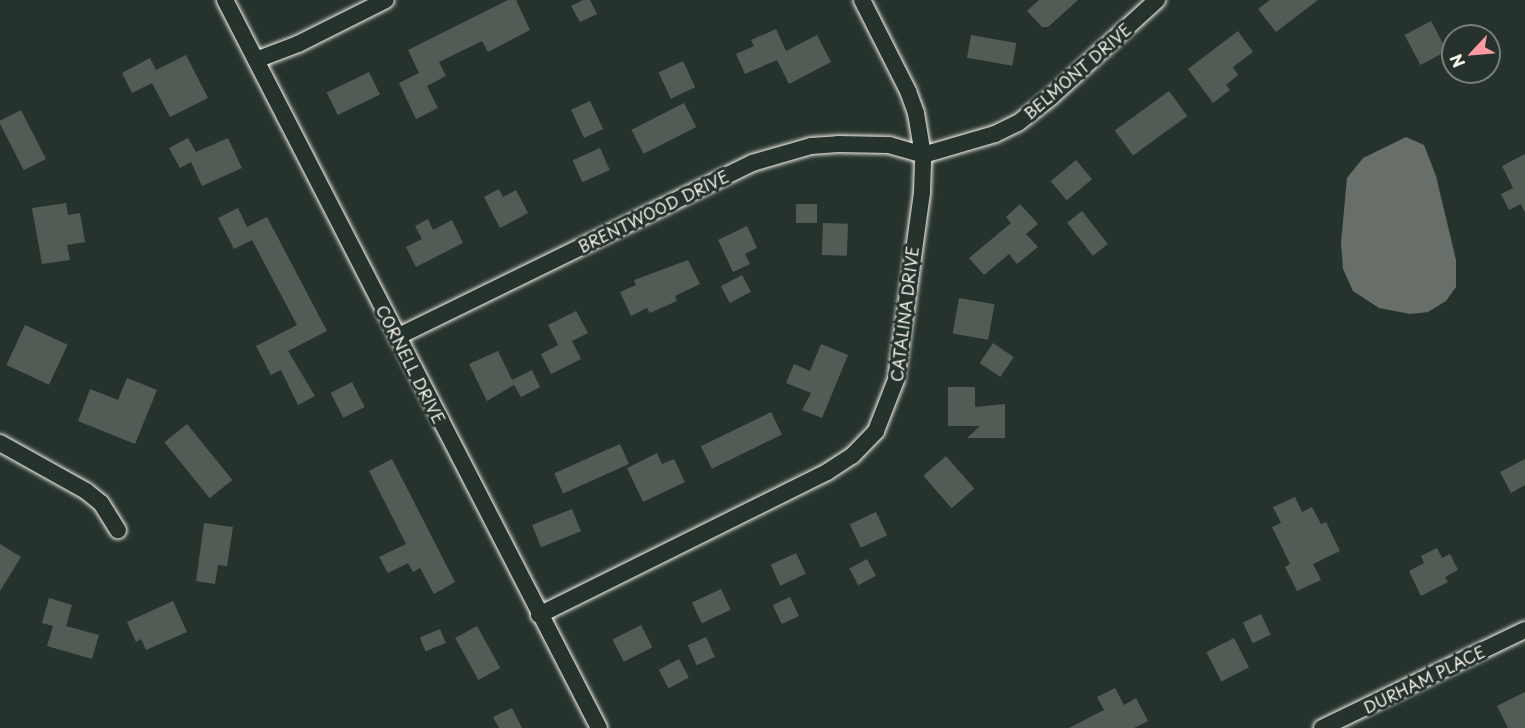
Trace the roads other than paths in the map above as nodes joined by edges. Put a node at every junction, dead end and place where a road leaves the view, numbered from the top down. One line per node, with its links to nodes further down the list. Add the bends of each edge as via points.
1 (225, 0): 5 (street, CORNELL DRIVE)
2 (386, 0): 5 (street, via 298,44)
3 (862, 0): 6 (street, CATALINA DRIVE, via 908,91)
4 (1157, 0): 6 (street, BELMONT DRIVE, via 1018,123 995,135)
5 (256, 60): 7 (street, CORNELL DRIVE)
6 (923, 155): 7 (street, BRENTWOOD DRIVE, via 889,145 838,144 811,146 752,163); 10 (street, CATALINA DRIVE, via 922,192 896,380 876,431 852,456 827,472)
7 (397, 337): 10 (street, CORNELL DRIVE)
8 (0, 443): 9 (street, via 86,491 101,503)
9 (118, 530)
10 (539, 615): 12 (street, CORNELL DRIVE)
11 (1525, 630): 13 (street, DURHAM PLACE)
12 (598, 728)
13 (1322, 728)

